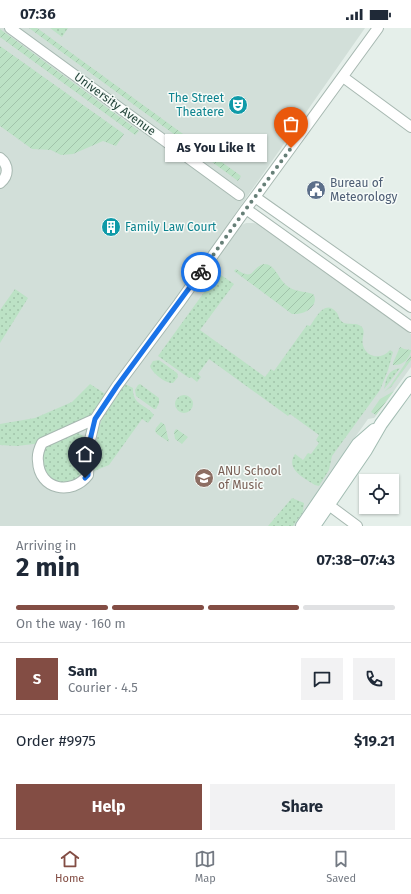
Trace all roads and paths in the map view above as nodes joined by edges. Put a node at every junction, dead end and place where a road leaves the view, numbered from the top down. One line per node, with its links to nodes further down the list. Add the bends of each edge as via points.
1 (10, 28): 7 (street, University Avenue)
2 (378, 28): 3 (street)
3 (343, 77): 4 (street); 8 (street)
4 (411, 126)
5 (0, 158): 6 (street, via 7,169)
6 (0, 183)
7 (239, 195)
8 (255, 197): 9 (street); 10 (street)
9 (246, 209): 11 (street); 13 (street)
10 (411, 307)
11 (411, 327)
12 (411, 383): 14 (street, via 380,424 358,444)
13 (95, 419): 13 (street, via 90,440 88,475 74,486 55,486 47,482 40,472 38,463 38,452 42,443)
14 (325, 502): 15 (street); 16 (street); 17 (street)
15 (302, 526)
16 (314, 526)
17 (357, 526)

